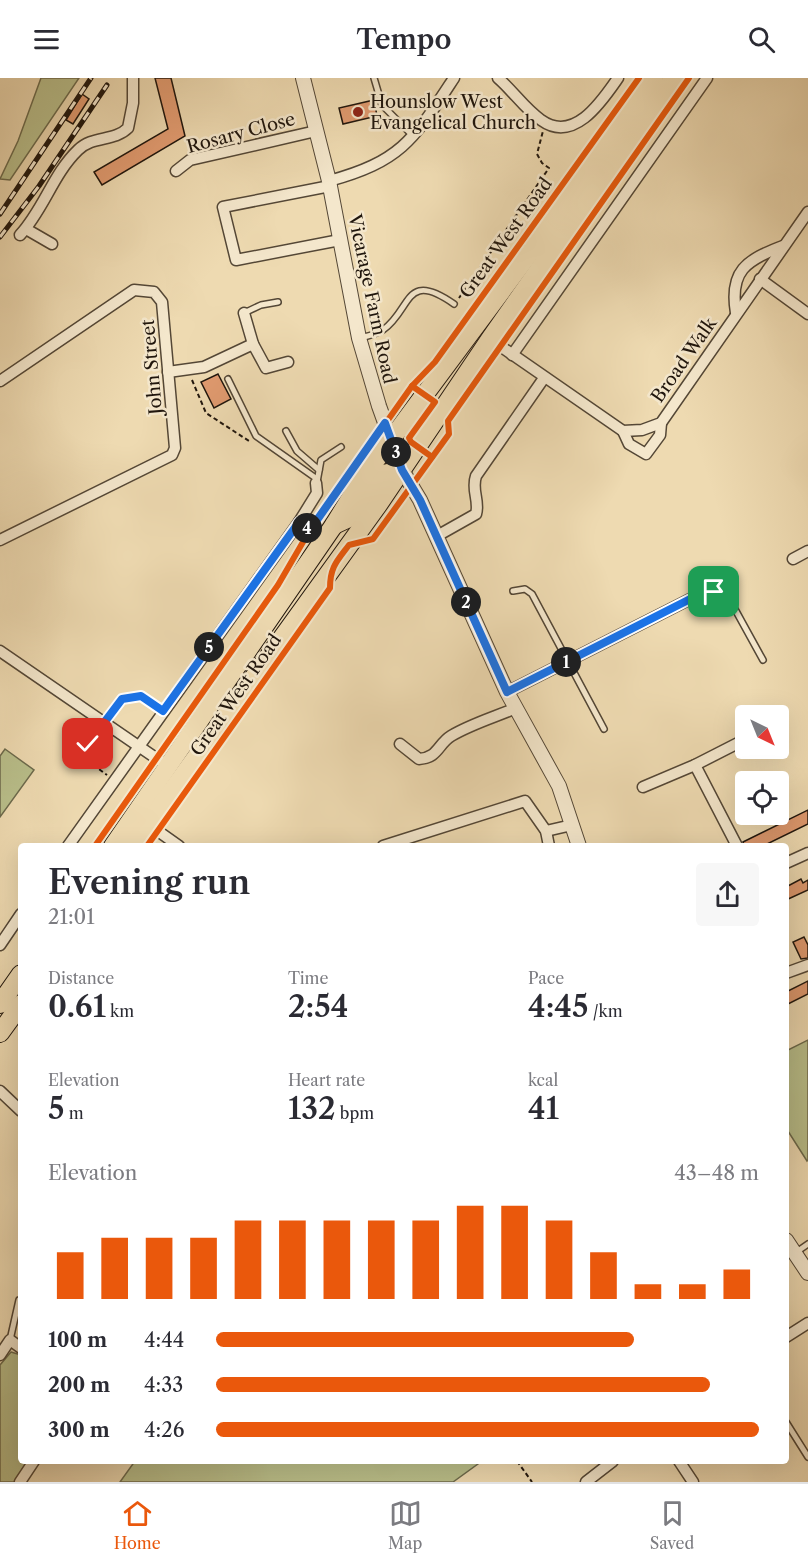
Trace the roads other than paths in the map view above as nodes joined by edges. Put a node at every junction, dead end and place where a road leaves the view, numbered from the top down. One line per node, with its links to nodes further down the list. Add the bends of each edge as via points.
1 (133, 78): 16 (street, via 128,128 115,136 95,138 77,150 23,232)
2 (303, 78): 10 (street, Vicarage Farm Road)
3 (374, 78): 11 (lane, via 382,105)
4 (454, 78): 11 (street)
5 (498, 78): 6 (street, via 546,123 562,127 592,113)
6 (618, 78)
7 (654, 78): 36 (highway, Great West Road)
8 (674, 78): 25 (highway, Great West Road)
9 (707, 78): 27 (street)
10 (316, 131): 12 (street, Rosary Close, via 190,160); 13 (street, Vicarage Farm Road)
11 (413, 136): 13 (street, via 385,161)
12 (176, 171)
13 (329, 184): 15 (street, Vicarage Farm Road); 15 (street, via 223,207 236,260)
14 (808, 212): 17 (street, Broad Walk)
15 (340, 240): 24 (street, Vicarage Farm Road)
16 (52, 244)
17 (783, 246): 18 (street, Broad Walk); 22 (street, via 754,257 742,268 733,292)
18 (760, 279): 22 (street, Broad Walk); 23 (street)
19 (278, 302): 21 (lane)
20 (454, 304): 24 (lane, via 436,292 417,292 386,328)
21 (244, 313): 26 (street)
22 (736, 314): 33 (street, Broad Walk)
23 (808, 314)
24 (359, 338): 36 (street, Vicarage Farm Road)
25 (490, 339): 27 (street); 39 (highway, Great West Road)
26 (253, 344): 28 (street, via 266,368); 29 (street, via 204,367)
27 (512, 355): 30 (street)
28 (288, 362)
29 (168, 372): 32 (street, John Street, via 164,309 158,296 141,289); 44 (street, John Street, via 176,448 167,458)
30 (544, 378): 35 (street); 43 (street, via 476,476 476,514)
31 (228, 379): 40 (lane, via 256,436)
32 (0, 381)
33 (661, 423): 35 (street, Broad Walk); 35 (street, via 660,435 646,454 629,444)
34 (286, 431): 38 (lane, via 297,451)
35 (623, 431)
36 (391, 439): 39 (street, Vicarage Farm Road); 42 (highway, Great West Road)
37 (341, 447): 38 (lane, via 321,460)
38 (319, 470): 40 (lane)
39 (402, 470): 42 (highway, via 383,474 351,518); 43 (street, Vicarage Farm Road); 62 (highway, Great West Road)
40 (317, 481): 41 (street, via 317,493)
41 (299, 522): 45 (street); 57 (street)
42 (334, 525): 45 (highway, Great West Road)
43 (436, 537): 53 (street, Vicarage Farm Road)
44 (0, 540)
45 (323, 540): 60 (highway, Great West Road)
46 (808, 551): 47 (street)
47 (793, 559)
48 (513, 591): 52 (lane, via 525,589 532,594)
49 (706, 591): 51 (lane, via 731,602); 52 (street)
50 (0, 651): 57 (street)
51 (763, 660)
52 (568, 661): 53 (street); 55 (lane)
53 (507, 692): 54 (street, Vicarage Farm Road)
54 (516, 708): 56 (street, via 449,736 429,757 419,759); 63 (street, Vicarage Farm Road, via 559,786)
55 (604, 729)
56 (400, 744)
57 (138, 745): 60 (street); 65 (street)
58 (735, 745): 59 (street)
59 (695, 765): 61 (street); 72 (street)
60 (169, 767): 66 (highway, Great West Road)
61 (643, 787)
62 (148, 824): 67 (highway, Great West Road); 68 (street)
63 (572, 825): 64 (street); 71 (street, Vicarage Farm Road)
64 (546, 831): 69 (street, via 525,801); 70 (street)
65 (70, 843)
66 (115, 843)
67 (134, 843)
68 (175, 843)
69 (392, 843)
70 (548, 843)
71 (578, 843)
72 (735, 843)
73 (808, 853): 74 (street)
74 (789, 862)
75 (18, 919): 76 (street)
76 (0, 945)
77 (808, 965): 78 (street)
78 (789, 973)
79 (18, 978): 80 (highway)
80 (0, 1004)
81 (18, 1008): 82 (highway)
82 (0, 1034)
83 (0, 1091): 84 (street)
84 (18, 1108)
85 (789, 1244): 87 (street)
86 (808, 1244): 87 (lane)
87 (795, 1253): 88 (street)
88 (808, 1273)
89 (18, 1304): 92 (lane)
90 (808, 1323): 91 (street)
91 (789, 1335)
92 (10, 1340): 93 (street); 94 (street)
93 (18, 1346)
94 (0, 1355)
95 (789, 1427): 96 (lane)
96 (808, 1457)
97 (32, 1464): 100 (street)
98 (609, 1464): 101 (street)
99 (681, 1464): 102 (street)
100 (20, 1482)
101 (586, 1482)
102 (693, 1482)

